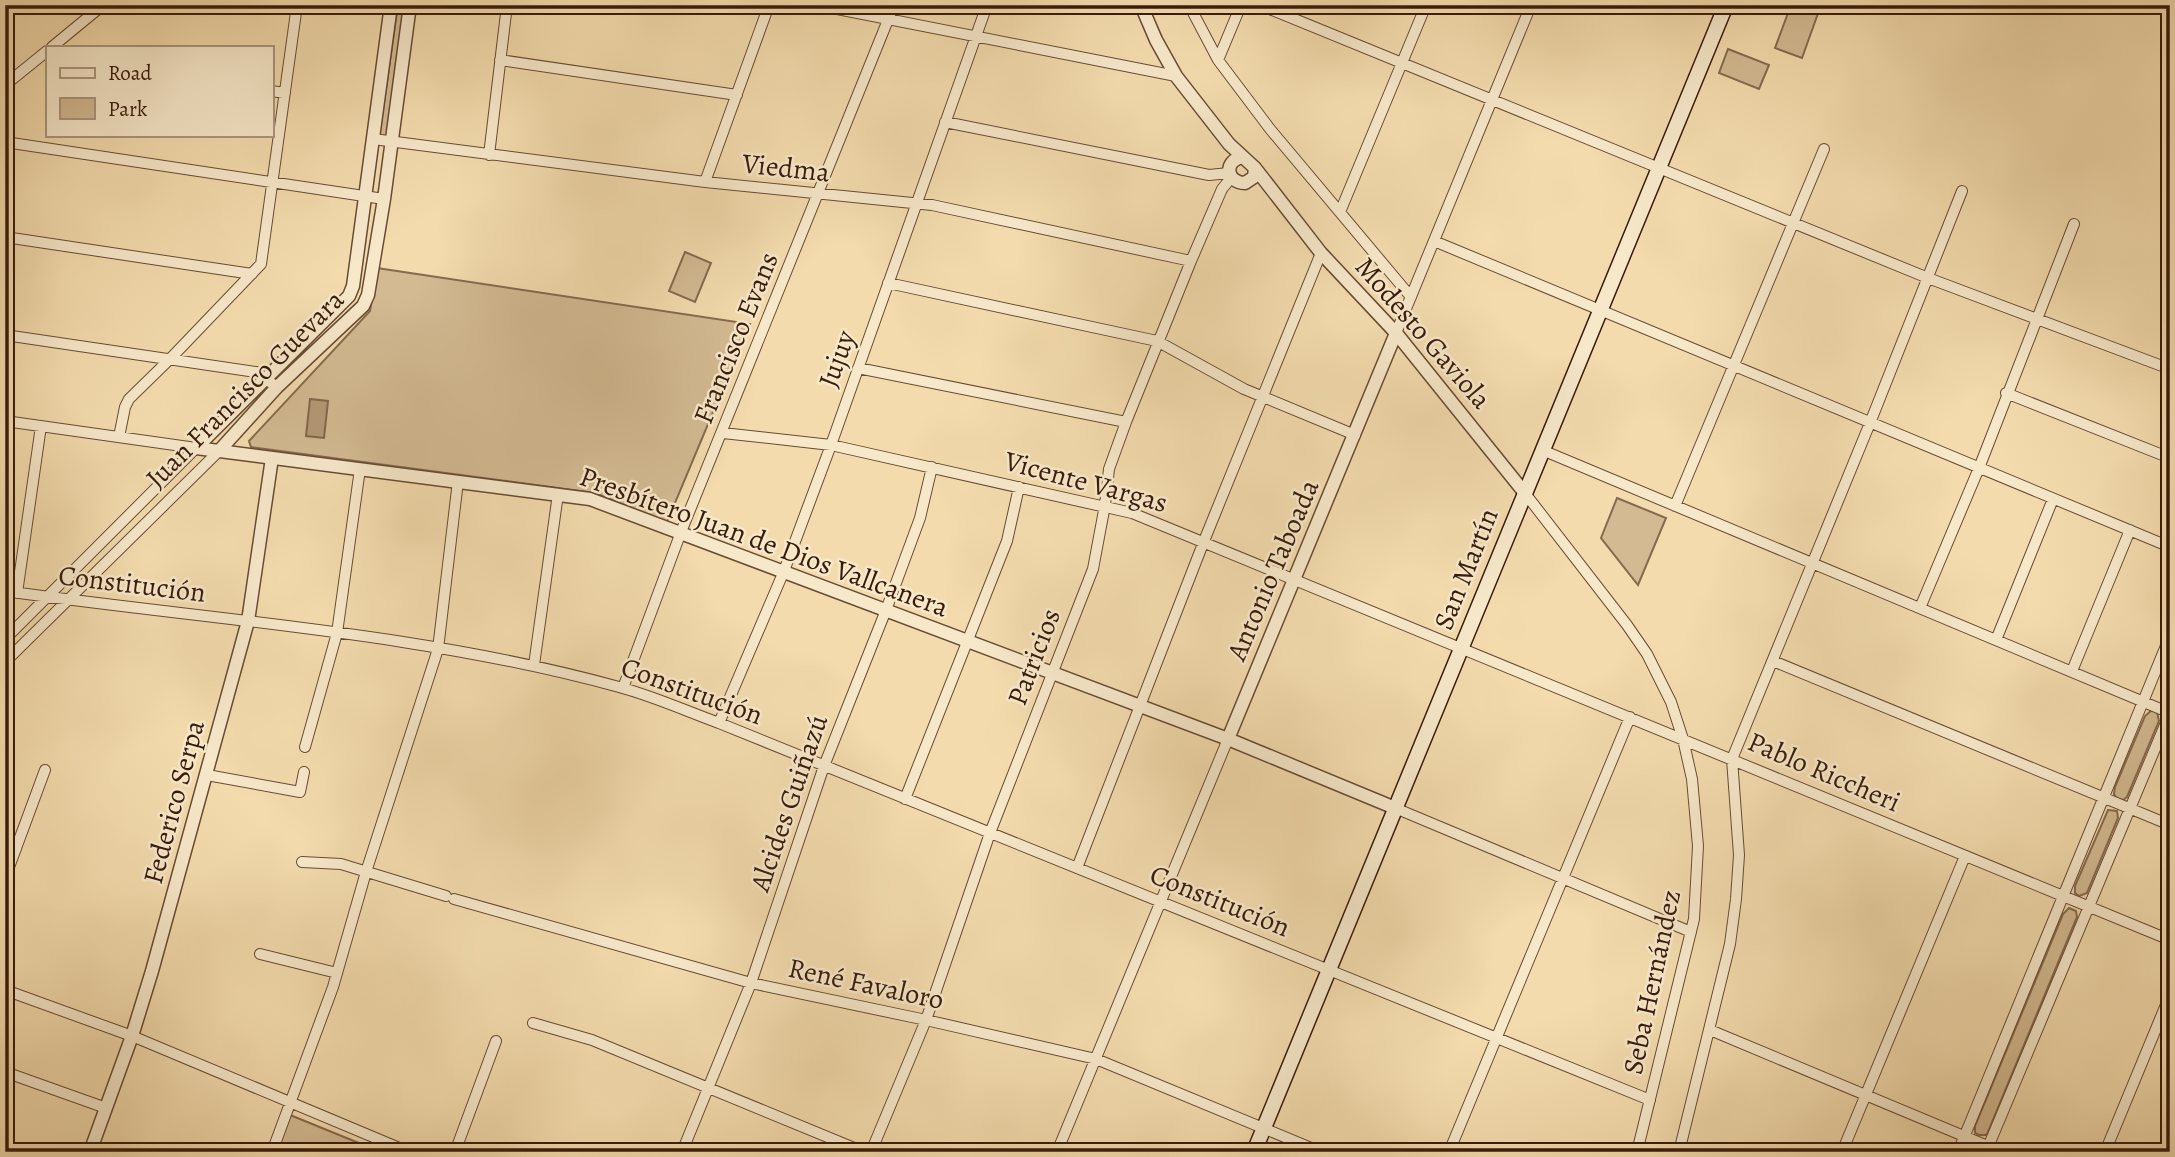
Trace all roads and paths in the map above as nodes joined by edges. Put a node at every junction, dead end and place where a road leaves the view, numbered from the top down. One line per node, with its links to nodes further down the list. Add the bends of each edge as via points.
1 (103, 5): 19 (street)
2 (298, 5): 27 (street)
3 (391, 5): 31 (street, Juan Francisco Guevara)
4 (410, 5): 33 (street, Juan Francisco Guevara)
5 (507, 5): 21 (street)
6 (769, 5): 28 (street)
7 (817, 5): 17 (street)
8 (894, 5): 17 (street, Francisco Evans)
9 (987, 5): 18 (street, Jujuy)
10 (1141, 5): 24 (street, Modesto Gaviola)
11 (1189, 5): 22 (street)
12 (1241, 5): 22 (street)
13 (1260, 5): 23 (street)
14 (1426, 5): 23 (street)
15 (1531, 5): 29 (street, Antonio Taboada)
16 (1721, 7): 39 (main road, San Martín)
17 (888, 20): 18 (street); 45 (street, Francisco Evans)
18 (974, 37): 24 (street); 30 (street, Jujuy)
19 (53, 46)
20 (45, 55): 25 (street)
21 (500, 60): 28 (street); 36 (street)
22 (1218, 60): 50 (street)
23 (1403, 65): 29 (street); 50 (street)
24 (1176, 76): 34 (street, Modesto Gaviola)
25 (5, 85)
26 (273, 90): 27 (street)
27 (285, 93): 42 (street)
28 (737, 95): 41 (street)
29 (1492, 100): 39 (street); 54 (street, Antonio Taboada)
30 (945, 122): 40 (street, via 1209,175); 48 (street, Jujuy)
31 (373, 139): 33 (street, Viedma); 46 (street, Juan Francisco Guevara)
32 (5, 142): 42 (street)
33 (392, 142): 36 (street, Viedma); 47 (street, Juan Francisco Guevara)
34 (1229, 144): 37 (street, Modesto Gaviola); 40 (street)
35 (1824, 149): 51 (street)
36 (489, 155): 41 (street, Viedma)
37 (1243, 157): 38 (street, Modesto Gaviola); 40 (street, via 1234,159)
38 (1255, 168): 43 (street, via 1254,177); 49 (street, Modesto Gaviola)
39 (1659, 169): 51 (street); 63 (main road, San Martín)
40 (1230, 171): 43 (street, via 1235,182); 56 (street, Patricios)
41 (705, 182): 45 (street, Viedma)
42 (274, 183): 46 (street); 57 (street, via 264,254)
43 (1245, 183): 49 (street, Modesto Gaviola)
44 (1962, 191): 58 (street)
45 (819, 195): 48 (street, Viedma); 80 (street, Francisco Evans)
46 (366, 198): 47 (street); 60 (street, Juan Francisco Guevara)
47 (384, 199): 62 (street, Juan Francisco Guevara)
48 (917, 203): 56 (street, Viedma); 59 (street, Jujuy)
49 (1283, 207): 55 (street, Modesto Gaviola)
50 (1340, 212): 61 (street)
51 (1793, 223): 58 (street); 69 (street)
52 (2074, 224): 64 (street)
53 (5, 237): 57 (street)
54 (1434, 241): 61 (street, Antonio Taboada); 63 (street)
55 (1321, 253): 65 (street, Modesto Gaviola); 75 (street)
56 (1191, 261): 67 (street, Patricios)
57 (252, 274): 68 (street)
58 (1928, 278): 64 (street); 78 (street)
59 (888, 284): 67 (street); 71 (street, Jujuy)
60 (349, 296): 62 (street); 72 (street, Juan Francisco Guevara)
61 (1411, 297): 65 (street, Antonio Taboada)
62 (363, 306): 73 (street, Juan Francisco Guevara)
63 (1601, 309): 69 (street); 85 (main road, San Martín)
64 (2036, 318): 70 (street); 74 (street)
65 (1396, 333): 81 (street, Antonio Taboada); 94 (street, Modesto Gaviola)
66 (5, 335): 68 (street)
67 (1157, 341): 75 (street); 77 (street, Patricios)
68 (172, 359): 72 (street, via 256,372); 82 (street, via 129,399)
69 (1736, 365): 78 (street); 98 (street)
70 (2169, 366)
71 (858, 368): 77 (street); 83 (street, Jujuy)
72 (265, 378): 73 (street); 84 (street, Juan Francisco Guevara)
73 (277, 387): 86 (street, Juan Francisco Guevara)
74 (2007, 393): 88 (street); 90 (street)
75 (1263, 396): 81 (street); 101 (street)
76 (5, 421): 79 (street, Presbítero Juan de Dios Vallcanera)
77 (1126, 422): 97 (street, Patricios, via 1109,469)
78 (1870, 423): 90 (street); 103 (street)
79 (41, 426): 82 (street, Presbítero Juan de Dios Vallcanera); 107 (street)
80 (723, 433): 83 (street, Vicente Vargas); 100 (street, Francisco Evans)
81 (1355, 435): 105 (street, Antonio Taboada)
82 (119, 437): 84 (street, Presbítero Juan de Dios Vallcanera)
83 (831, 445): 89 (street, Vicente Vargas); 104 (street, Jujuy)
84 (196, 448): 86 (street, Presbítero Juan de Dios Vallcanera); 108 (street, Juan Francisco Guevara)
85 (1542, 450): 94 (main road, San Martín); 98 (street)
86 (219, 451): 87 (street, Presbítero Juan de Dios Vallcanera); 109 (street, Juan Francisco Guevara)
87 (272, 458): 91 (street, Presbítero Juan de Dios Vallcanera); 112 (street, Federico Serpa)
88 (2170, 458)
89 (932, 467): 93 (street, Vicente Vargas); 111 (street, Alcides Guiñazú, via 920,518)
90 (1979, 468): 96 (street); 110 (street)
91 (360, 469): 92 (street, Presbítero Juan de Dios Vallcanera); 113 (street)
92 (458, 481): 95 (street, Presbítero Juan de Dios Vallcanera); 119 (street)
93 (1019, 486): 97 (street, Vicente Vargas); 117 (street, via 1007,541)
94 (1524, 492): 118 (main road, San Martín); 132 (street, Seba Hernández, via 1647,654)
95 (558, 494): 100 (street, Presbítero Juan de Dios Vallcanera, via 590,499); 122 (street)
96 (2053, 499): 99 (street); 116 (street)
97 (1105, 505): 101 (street, Vicente Vargas); 124 (street, Patricios, via 1093,569)
98 (1675, 506): 103 (street)
99 (2130, 530): 102 (street); 123 (street)
100 (681, 532): 104 (street, Presbítero Juan de Dios Vallcanera); 125 (street, Francisco Evans)
101 (1204, 541): 105 (street, Vicente Vargas); 127 (street)
102 (2170, 547)
103 (1813, 563): 110 (street); 120 (street)
104 (783, 570): 111 (street, Presbítero Juan de Dios Vallcanera); 130 (street, Jujuy)
105 (1295, 579): 118 (street, Vicente Vargas); 131 (street, Antonio Taboada)
106 (5, 591): 107 (street, Constitución)
107 (17, 593): 108 (street, Constitución)
108 (49, 597): 109 (street, Constitución); 115 (street, Juan Francisco Guevara)
109 (68, 600): 112 (street, Constitución); 121 (street, Juan Francisco Guevara)
110 (1920, 608): 116 (street)
111 (886, 610): 117 (street, Presbítero Juan de Dios Vallcanera); 135 (street, Alcides Guiñazú)
112 (248, 621): 113 (street, Constitución); 138 (street, Federico Serpa)
113 (337, 633): 119 (street, Constitución); 133 (street)
114 (2170, 636): 126 (street)
115 (5, 639)
116 (1996, 640): 123 (street)
117 (969, 642): 124 (street, Presbítero Juan de Dios Vallcanera); 140 (street)
118 (1461, 647): 129 (street, Pablo Riccheri); 141 (main road, San Martín)
119 (438, 649): 122 (street, Constitución); 150 (street)
120 (1773, 661): 134 (street); 139 (street)
121 (5, 662)
122 (534, 665): 125 (street, Constitución)
123 (2072, 671): 126 (street)
124 (1052, 673): 127 (street, Presbítero Juan de Dios Vallcanera); 144 (street, Patricios)
125 (623, 688): 130 (street, Constitución)
126 (2143, 701): 128 (street); 139 (street)
127 (1141, 706): 131 (street, Presbítero Juan de Dios Vallcanera); 149 (street)
128 (2170, 713): 142 (street)
129 (1630, 717): 132 (street, Pablo Riccheri); 152 (street)
130 (719, 723): 135 (street, Constitución)
131 (1228, 739): 141 (street, Presbítero Juan de Dios Vallcanera); 154 (street, Antonio Taboada)
132 (1683, 739): 134 (street, Pablo Riccheri); 156 (street, Seba Hernández, via 1698,833)
133 (305, 747)
134 (1732, 759): 147 (street, Pablo Riccheri); 166 (street, via 1738,882 1730,944)
135 (824, 766): 140 (street, Constitución); 161 (street, Alcides Guiñazú)
136 (45, 771): 146 (street)
137 (304, 772): 138 (street, via 300,792)
138 (207, 775): 167 (street, Federico Serpa)
139 (2104, 798): 142 (street); 153 (street)
140 (905, 799): 144 (street, Constitución)
141 (1395, 808): 152 (street); 159 (main road, San Martín)
142 (2130, 808): 143 (street); 155 (street)
143 (2170, 825)
144 (990, 833): 149 (street, Constitución); 164 (street, Patricios)
145 (5, 847): 146 (street)
146 (16, 849): 151 (street)
147 (1965, 856): 153 (street, Pablo Riccheri); 173 (street)
148 (302, 862): 150 (street, René Favaloro, via 333,863)
149 (1077, 868): 154 (street, Constitución)
150 (366, 872): 160 (street); 161 (street, René Favaloro)
151 (5, 878)
152 (1563, 878): 156 (street); 168 (street)
153 (2064, 896): 155 (street, Pablo Riccheri); 178 (street)
154 (1162, 902): 159 (street, Constitución); 170 (street, Antonio Taboada)
155 (2089, 907): 157 (street, Pablo Riccheri); 179 (street)
156 (1692, 932): 174 (street, Seba Hernández)
157 (2170, 940)
158 (260, 954): 160 (street)
159 (1328, 969): 168 (street, Constitución); 177 (main road, San Martín)
160 (337, 974): 175 (street)
161 (751, 983): 164 (street, René Favaloro); 172 (street, Alcides Guiñazú)
162 (5, 990): 167 (street)
163 (2170, 995): 196 (street)
164 (926, 1020): 170 (street, René Favaloro); 186 (street, Patricios)
165 (533, 1023): 172 (street, via 592,1040)
166 (1710, 1030): 173 (street); 192 (street)
167 (132, 1036): 175 (street); 176 (street, Federico Serpa)
168 (1497, 1038): 174 (street, Constitución); 190 (street)
169 (496, 1041): 183 (street)
170 (1096, 1059): 177 (street, René Favaloro); 187 (street, Antonio Taboada)
171 (5, 1072): 176 (street)
172 (709, 1088): 184 (street, Alcides Guiñazú); 185 (street)
173 (1866, 1095): 178 (street); 193 (street)
174 (1650, 1100): 191 (street, Seba Hernández)
175 (290, 1103): 181 (street); 182 (street)
176 (106, 1108): 180 (street, Federico Serpa)
177 (1263, 1128): 188 (main road, San Martín); 189 (street, René Favaloro)
178 (1964, 1136): 179 (street); 194 (street)
179 (1987, 1149): 195 (street)
180 (90, 1152)
181 (272, 1152)
182 (409, 1152)
183 (455, 1152)
184 (682, 1152)
185 (864, 1152)
186 (871, 1152)
187 (1057, 1152)
188 (1254, 1152)
189 (1321, 1152)
190 (1449, 1152)
191 (1637, 1152)
192 (1679, 1152)
193 (1842, 1152)
194 (1958, 1152)
195 (2002, 1152)
196 (2105, 1152)

